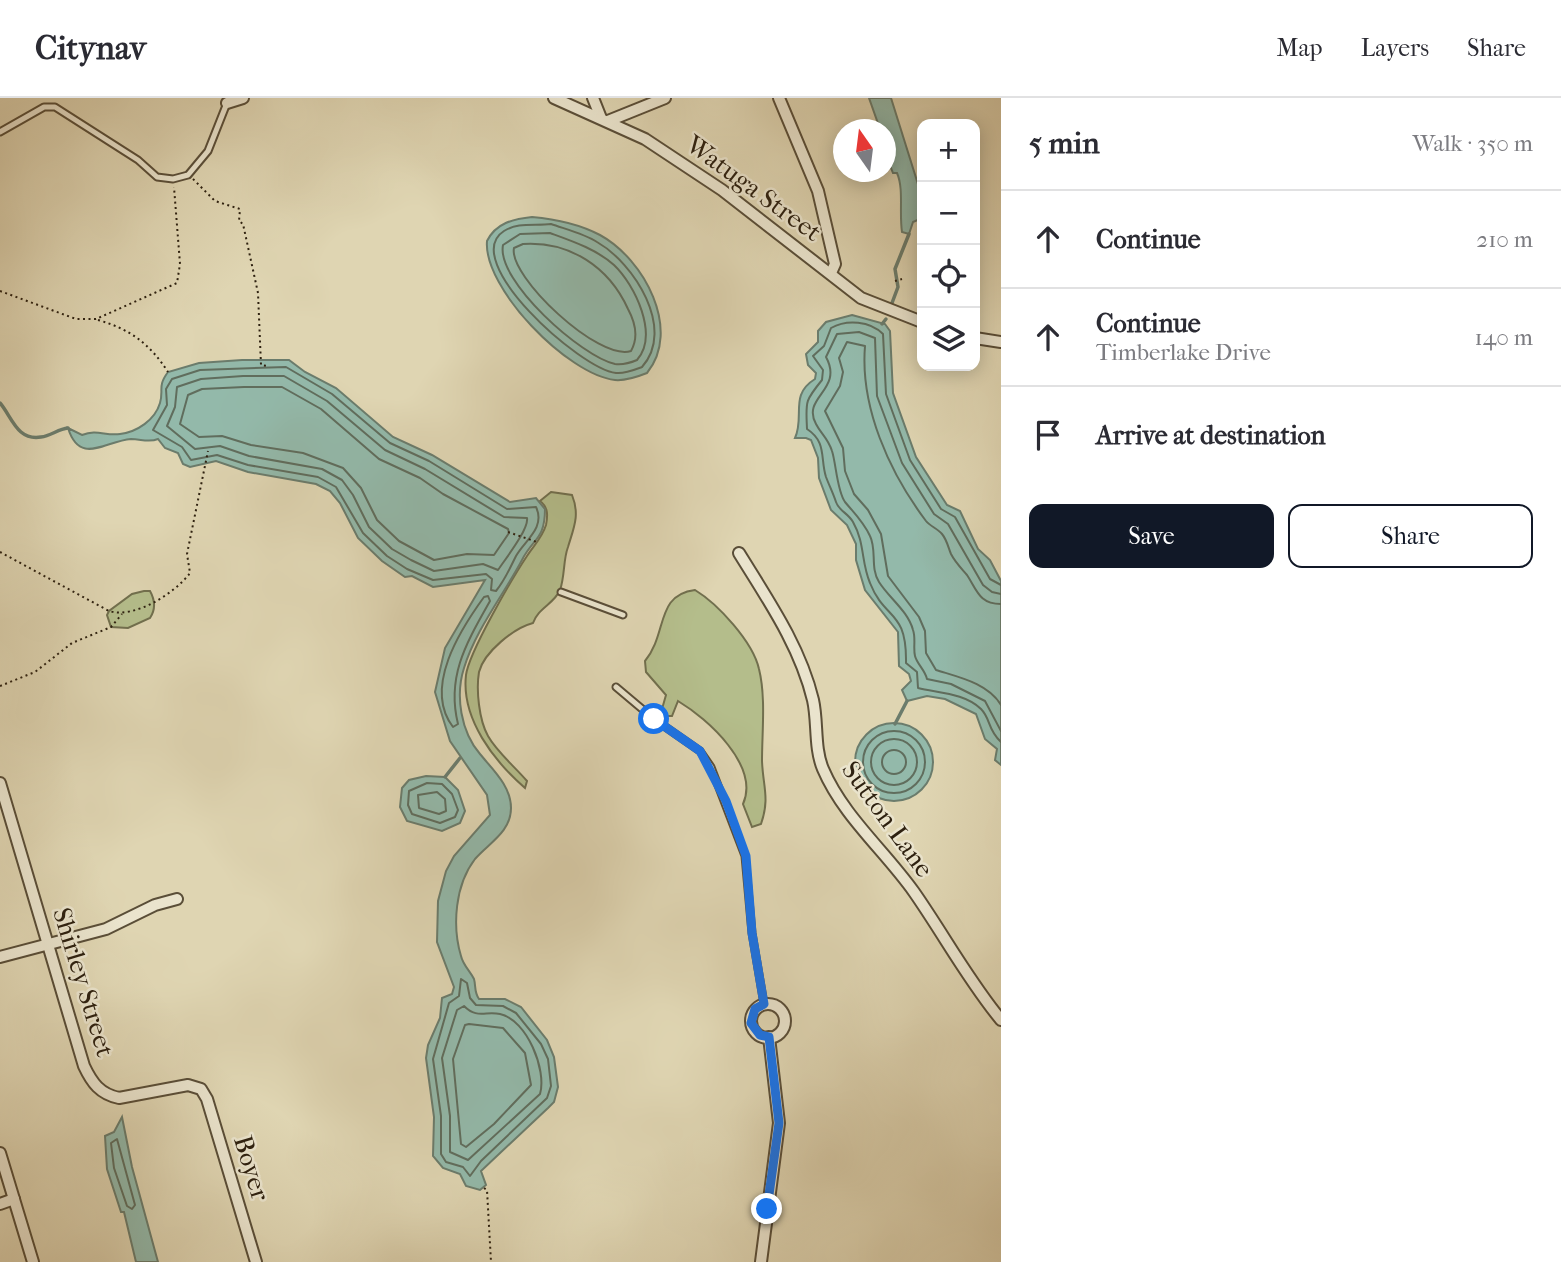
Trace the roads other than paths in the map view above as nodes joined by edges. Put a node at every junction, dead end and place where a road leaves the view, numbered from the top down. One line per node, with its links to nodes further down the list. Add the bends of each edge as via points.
1 (243, 98): 6 (street)
2 (554, 98): 7 (street, Watuga Street)
3 (593, 98): 7 (street)
4 (665, 98): 7 (street)
5 (779, 98): 9 (street, via 818,191 835,264)
6 (227, 103): 8 (lane, via 208,151 188,175 173,179 157,177 55,107 44,107)
7 (604, 119): 9 (street, Watuga Street, via 700,174)
8 (0, 132)
9 (831, 273): 10 (street, Watuga Street, via 861,298)
10 (917, 320)
11 (980, 339): 12 (street)
12 (1001, 342)
13 (739, 554): 22 (street, Sutton Lane, via 799,655 814,702 821,765 832,786 916,894)
14 (561, 592): 15 (lane)
15 (623, 615)
16 (616, 687): 21 (lane, via 700,751 711,766 746,856)
17 (0, 783): 19 (street, Shirley Street)
18 (177, 898): 19 (street, via 106,929)
19 (48, 942): 20 (street); 24 (street, Shirley Street, via 84,1066 94,1085 119,1098 188,1085)
20 (0, 957)
21 (764, 1004): 23 (street, via 755,1009 751,1023 760,1035); 23 (street, via 777,1006 785,1019 779,1033)
22 (1001, 1020)
23 (769, 1037): 30 (street, via 779,1123)
24 (201, 1088): 29 (street, Boyer)
25 (0, 1153): 26 (street)
26 (14, 1199): 27 (street); 28 (street)
27 (0, 1204)
28 (33, 1262)
29 (256, 1262)
30 (761, 1262)

